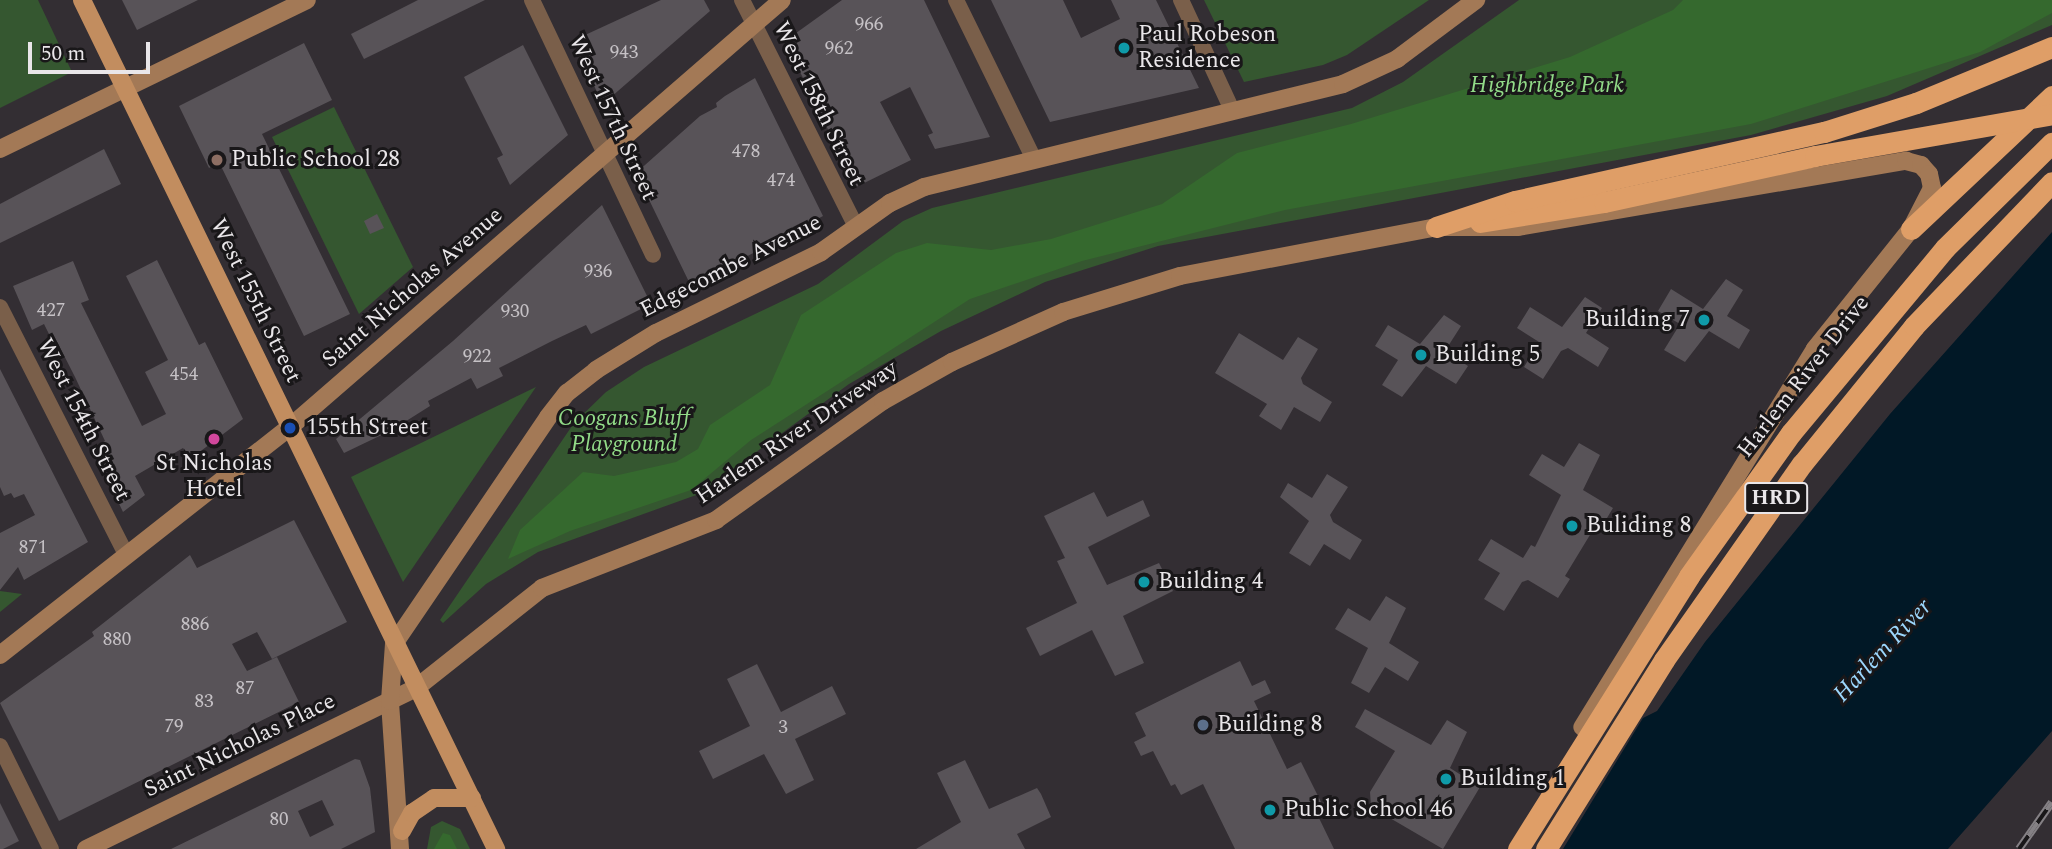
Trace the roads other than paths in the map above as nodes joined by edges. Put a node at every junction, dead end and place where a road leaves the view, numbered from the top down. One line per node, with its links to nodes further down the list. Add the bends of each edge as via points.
1 (82, 0): 11 (main road, West 155th Street)
2 (307, 0): 11 (street)
3 (532, 0): 17 (street, West 157th Street)
4 (743, 0): 9 (street, West 158th Street)
5 (782, 0): 9 (street, Saint Nicholas Avenue)
6 (956, 0): 18 (street)
7 (1181, 0): 13 (street)
8 (1476, 0): 13 (street, Edgecombe Avenue, via 1396,59 1343,84)
9 (753, 22): 17 (street, Saint Nicholas Avenue); 20 (street, West 158th Street)
10 (2052, 47): 21 (highway, via 1951,90 1824,132 1515,201)
11 (125, 86): 16 (street); 25 (main road, West 155th Street)
12 (2052, 96): 22 (highway)
13 (1233, 112): 18 (street, Edgecombe Avenue)
14 (2052, 114): 21 (highway, bridge, via 1815,156 1530,216)
15 (2052, 143): 39 (highway, Harlem River Drive / HRD, via 1945,248 1828,385 1689,576)
16 (0, 149)
17 (603, 156): 23 (street, West 157th Street); 25 (street, Saint Nicholas Avenue)
18 (1034, 159): 20 (street, Edgecombe Avenue, via 924,187)
19 (2052, 182): 40 (highway, HRD, via 1914,326 1795,473 1664,660)
20 (856, 227): 27 (street, Edgecombe Avenue, via 805,261 623,351 567,393)
21 (1436, 227): 22 (street, Harlem River Driveway, via 1518,227 1911,161 1926,169 1932,185); 29 (street, Harlem River Driveway, via 1157,282 1087,303 995,341 863,414 716,520 573,573 531,595)
22 (1911, 229): 38 (street, Harlem River Drive, via 1815,349)
23 (653, 255)
24 (0, 307): 26 (street, West 154th Street)
25 (290, 427): 26 (street, Saint Nicholas Avenue); 27 (main road, West 155th Street)
26 (125, 554): 28 (street, Saint Nicholas Avenue)
27 (394, 644): 29 (main road, West 155th Street); 30 (street)
28 (0, 655)
29 (416, 688): 30 (street, Saint Nicholas Place); 32 (main road, West 155th Street)
30 (390, 701): 33 (street); 36 (street, Saint Nicholas Place)
31 (0, 746): 35 (street)
32 (472, 798): 33 (main road, via 433,798 412,813); 34 (main road, West 155th Street)
33 (402, 831): 37 (street)
34 (494, 842)
35 (51, 849)
36 (86, 849)
37 (400, 849)
38 (1507, 849)
39 (1518, 849)
40 (1546, 849)

